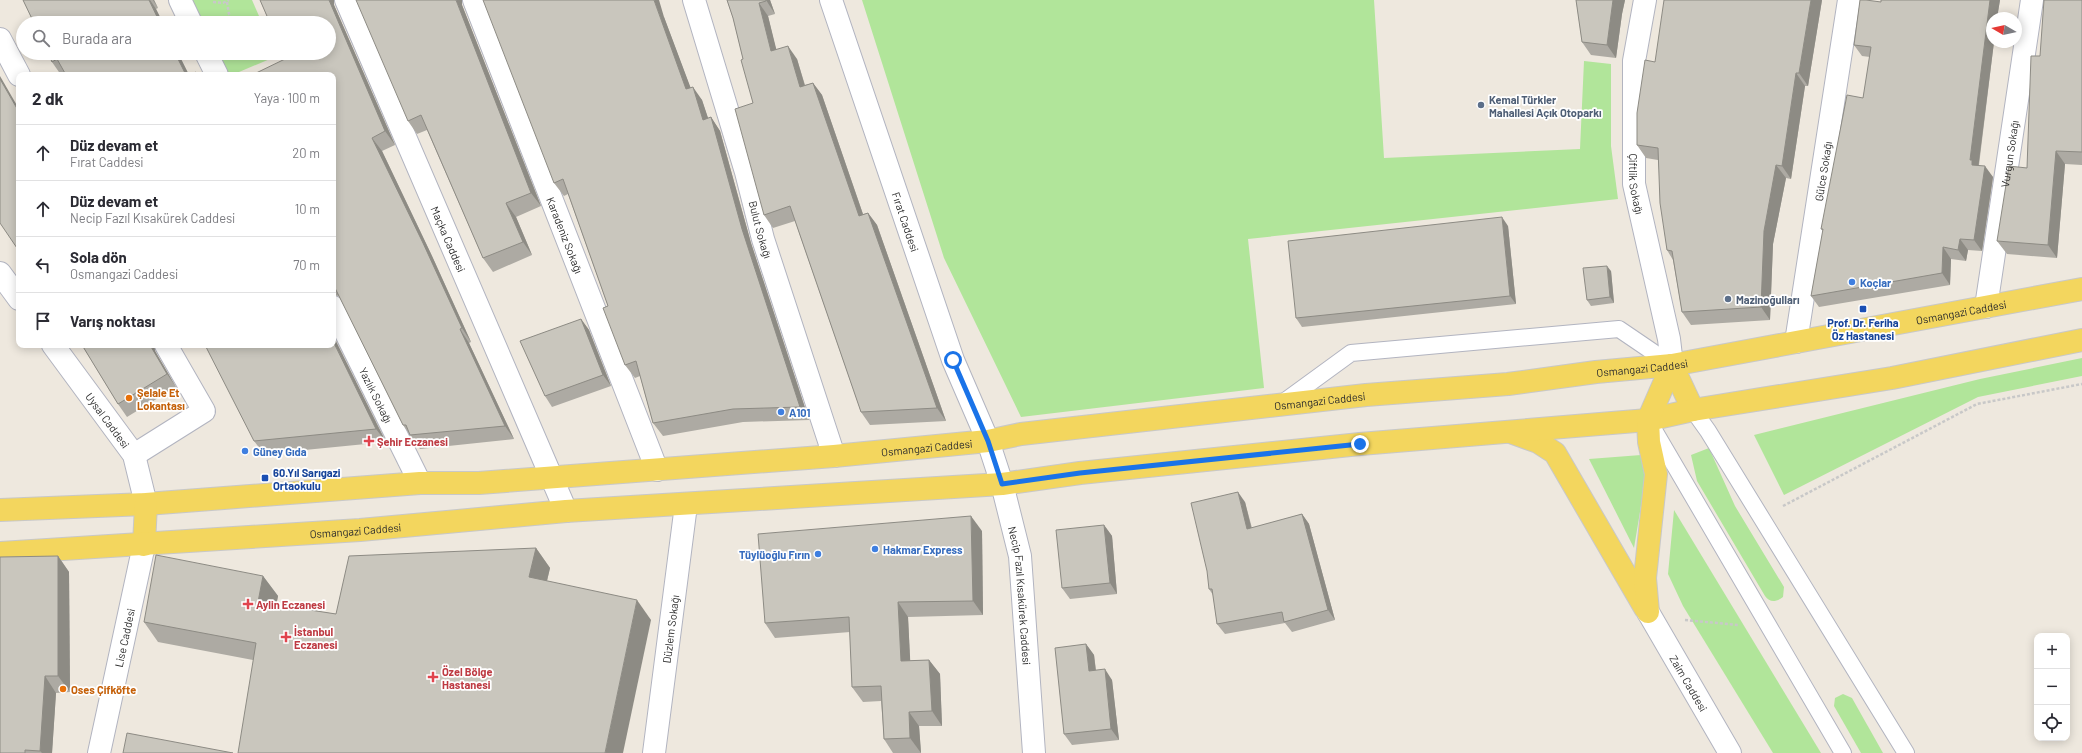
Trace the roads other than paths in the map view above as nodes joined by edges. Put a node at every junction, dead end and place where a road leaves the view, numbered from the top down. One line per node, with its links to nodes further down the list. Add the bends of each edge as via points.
1 (180, 0): 9 (street)
2 (346, 0): 32 (street, Maçka Caddesi)
3 (474, 0): 31 (street, Karadeniz Sokağı)
4 (694, 0): 30 (street, Bulut Sokağı, via 746,172 763,239)
5 (831, 0): 28 (street, Fırat Caddesi, via 953,360)
6 (1645, 0): 23 (street, Çiftlik Sokağı, via 1634,62 1634,184 1669,339)
7 (1849, 0): 20 (street, Gülce Sokağı)
8 (2032, 0): 17 (street, Vurgun Sokağı)
9 (188, 16)
10 (0, 39): 12 (street)
11 (210, 60): 13 (street)
12 (17, 72)
13 (216, 72)
14 (0, 273): 16 (street)
15 (2082, 289): 17 (main road, Osmangazi Caddesi)
16 (16, 294)
17 (1986, 307): 20 (main road, Osmangazi Caddesi)
18 (336, 313): 33 (street, Yazlık Sokağı)
19 (2082, 340): 25 (main road, Osmangazi Caddesi, via 1892,378)
20 (1796, 342): 23 (main road, Osmangazi Caddesi)
21 (55, 348): 29 (street, Uysal Caddesi)
22 (168, 348): 29 (street, via 204,411)
23 (1672, 365): 24 (main road, Osmangazi Caddesi); 24 (lane, via 1619,329 1351,354); 25 (main road); 26 (main road)
24 (1278, 406): 28 (main road, Osmangazi Caddesi, via 1070,428)
25 (1693, 410): 26 (main road, Osmangazi Caddesi); 47 (lane)
26 (1648, 420): 27 (main road, Osmangazi Caddesi); 41 (main road, via 1649,442 1656,474 1645,578); 46 (lane)
27 (1507, 431): 34 (main road, Osmangazi Caddesi, via 1080,473); 41 (main road, via 1538,442 1555,453)
28 (988, 441): 30 (main road, Osmangazi Caddesi); 34 (street, Necip Fazıl Kısakürek Caddesi)
29 (134, 455): 35 (street, Uysal Caddesi)
30 (834, 456): 31 (main road, Osmangazi Caddesi)
31 (657, 470): 32 (main road, Osmangazi Caddesi)
32 (552, 477): 33 (main road, Osmangazi Caddesi, via 479,483); 38 (street)
33 (420, 483): 35 (main road, Osmangazi Caddesi)
34 (1002, 484): 36 (main road, Osmangazi Caddesi); 44 (street, Necip Fazıl Kısakürek Caddesi, via 1020,556)
35 (146, 504): 37 (main road, Osmangazi Caddesi); 39 (main road)
36 (686, 505): 38 (main road, Osmangazi Caddesi); 43 (street, Düzlem Sokağı)
37 (0, 510)
38 (566, 511): 39 (main road, Osmangazi Caddesi, via 360,530)
39 (144, 545): 40 (main road, Osmangazi Caddesi); 42 (street, Lise Caddesi)
40 (0, 553)
41 (1650, 615): 45 (street, Zaim Caddesi)
42 (99, 753)
43 (654, 753)
44 (1034, 753)
45 (1730, 753)
46 (1843, 753)
47 (1906, 753)

